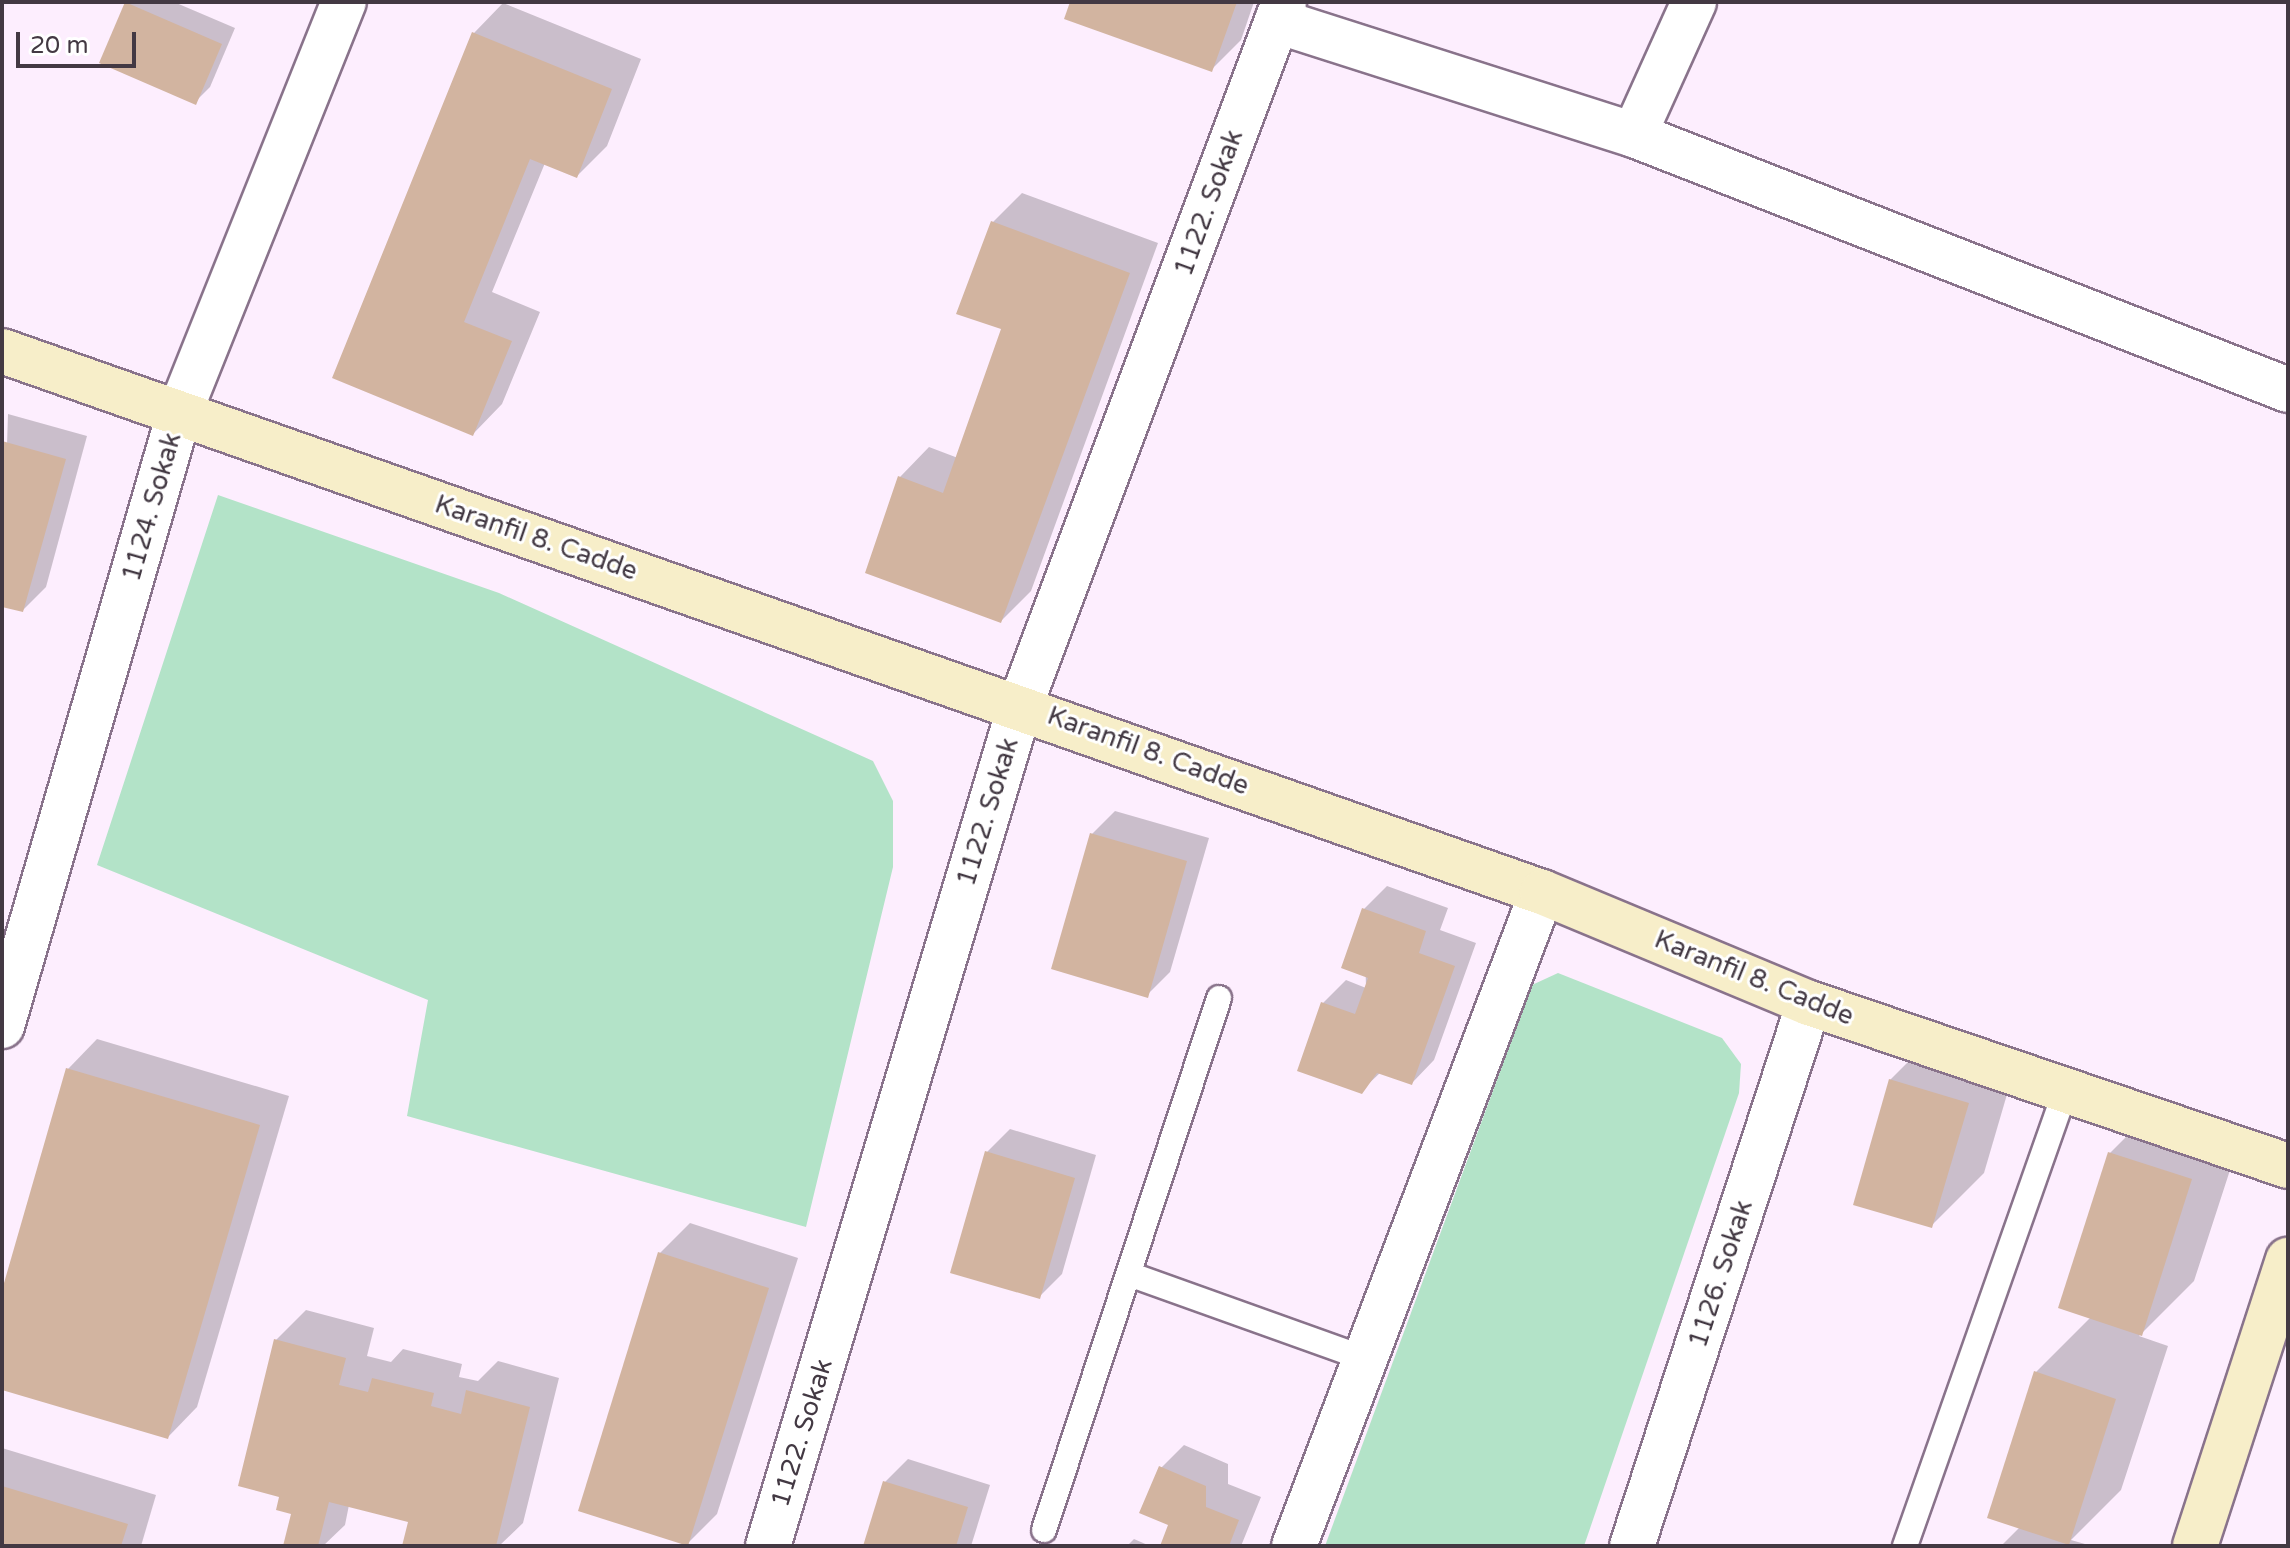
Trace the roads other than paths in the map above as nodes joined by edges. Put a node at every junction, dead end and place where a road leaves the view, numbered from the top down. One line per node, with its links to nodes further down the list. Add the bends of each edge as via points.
1 (344, 2): 7 (street, 1124. Sokak)
2 (1694, 2): 4 (street)
3 (1280, 11): 4 (street); 8 (street, 1122. Sokak)
4 (1634, 135): 6 (street)
5 (2, 351): 7 (street, Karanfil 8. Cadde)
6 (2288, 390)
7 (179, 414): 8 (street, Karanfil 8. Cadde); 12 (street, 1124. Sokak)
8 (1020, 706): 9 (street, Karanfil 8. Cadde); 19 (street, 1122. Sokak)
9 (1542, 892): 11 (street, Karanfil 8. Cadde); 17 (street)
10 (1219, 998): 16 (lane)
11 (1809, 1003): 13 (street, Karanfil 8. Cadde); 21 (street, 1126. Sokak)
12 (2, 1026)
13 (2066, 1090): 14 (street, Karanfil 8. Cadde); 22 (lane)
14 (2288, 1166)
15 (2288, 1260): 23 (street)
16 (1129, 1274): 17 (lane); 18 (lane)
17 (1366, 1359): 20 (street)
18 (1044, 1530)
19 (768, 1546)
20 (1294, 1546)
21 (1632, 1546)
22 (1905, 1546)
23 (2195, 1546)

